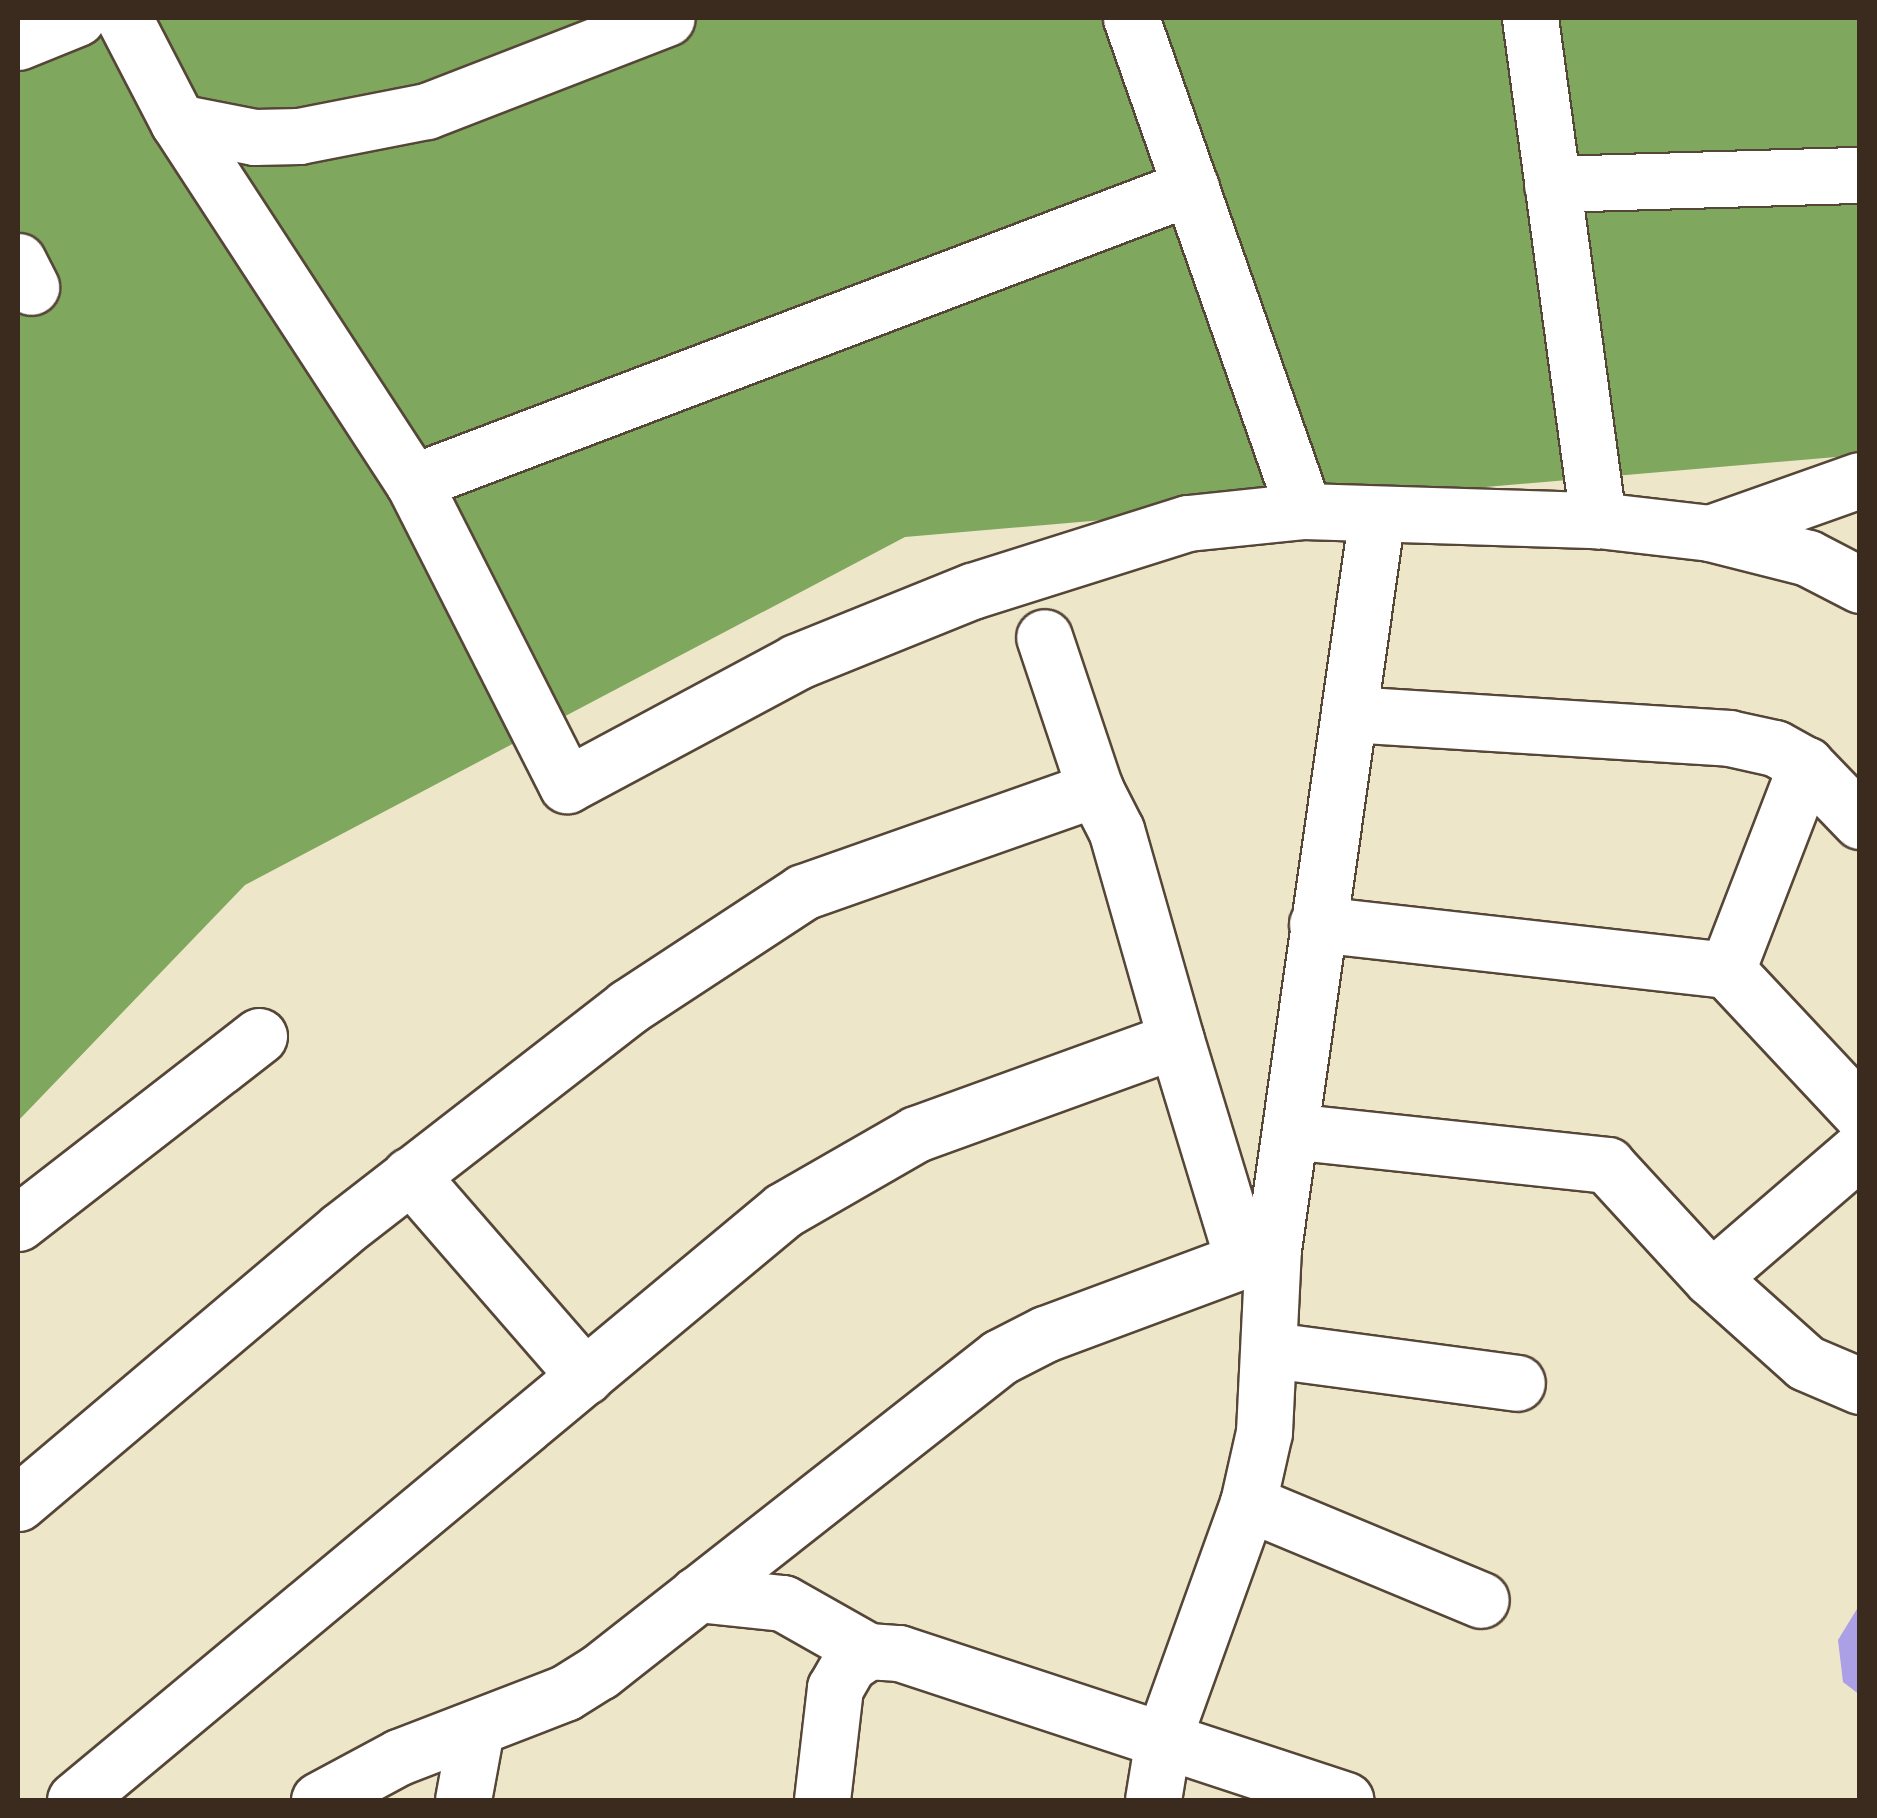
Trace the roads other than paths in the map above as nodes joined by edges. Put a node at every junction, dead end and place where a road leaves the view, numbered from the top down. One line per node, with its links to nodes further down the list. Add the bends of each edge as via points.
1 (77, 18): 6 (street)
2 (124, 18): 7 (street)
3 (666, 18): 7 (street, via 427,112 300,136 255,137)
4 (1132, 18): 10 (street)
5 (1530, 18): 9 (street)
6 (18, 42)
7 (178, 122): 12 (street)
8 (1860, 175): 9 (street)
9 (1552, 184): 15 (street)
10 (1191, 187): 12 (street); 13 (street)
11 (1860, 480): 16 (street)
12 (413, 482): 13 (street, via 567,785 796,662 972,590 1188,523)
13 (1304, 511): 14 (street)
14 (1378, 514): 15 (street); 19 (street)
15 (1598, 520): 16 (street)
16 (1710, 533): 17 (street, via 1808,558)
17 (1860, 586)
18 (1044, 637): 21 (street)
19 (1349, 714): 20 (street, via 1730,738 1774,748); 23 (street)
20 (1806, 766): 22 (street); 24 (street)
21 (1095, 788): 26 (street, via 1116,830); 30 (street, via 803,892 628,1008)
22 (1860, 821)
23 (1317, 924): 24 (street); 28 (street)
24 (1727, 970): 27 (street)
25 (259, 1036): 31 (street)
26 (1176, 1040): 32 (street); 35 (street, via 916,1134 848,1168 784,1210)
27 (1860, 1112)
28 (1290, 1131): 32 (street); 33 (street, via 1608,1165)
29 (1860, 1150): 33 (street)
30 (410, 1176): 35 (street); 39 (street)
31 (19, 1219)
32 (1258, 1255): 34 (street); 40 (street, via 1044,1334 1000,1357)
33 (1711, 1278): 37 (street, via 1806,1363)
34 (1271, 1350): 36 (street); 38 (street, via 1264,1432)
35 (585, 1376): 45 (street)
36 (1517, 1383)
37 (1860, 1386)
38 (1248, 1502): 41 (street); 44 (street)
39 (18, 1503)
40 (696, 1594): 42 (street, via 783,1603); 43 (street, via 565,1693)
41 (1482, 1600)
42 (868, 1651): 44 (street, via 899,1653); 48 (street, via 849,1664 835,1688)
43 (476, 1729): 46 (street, via 399,1757); 47 (street)
44 (1163, 1739): 49 (street); 50 (street)
45 (74, 1800)
46 (319, 1800)
47 (464, 1800)
48 (822, 1800)
49 (1153, 1800)
50 (1345, 1800)

